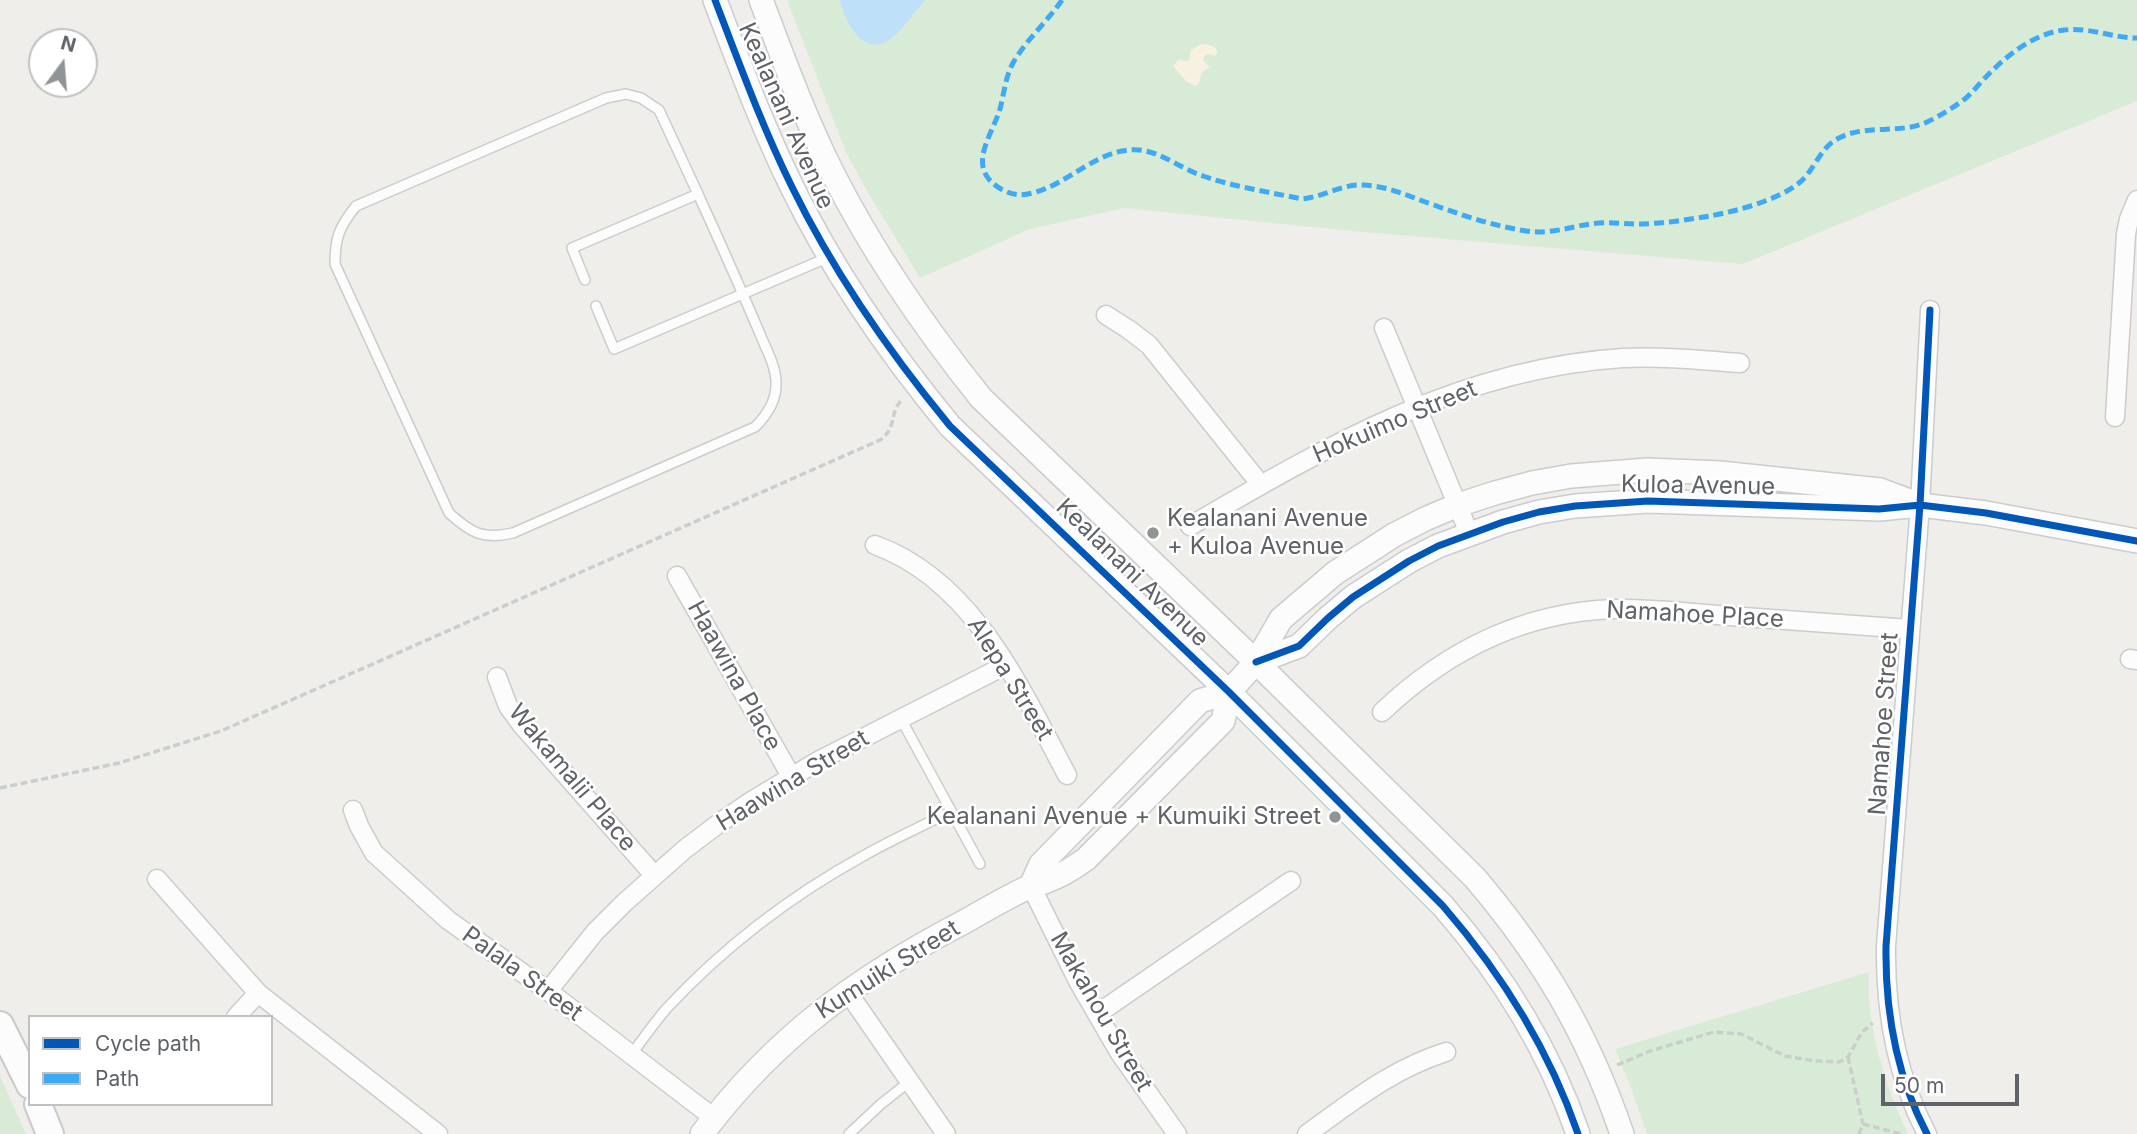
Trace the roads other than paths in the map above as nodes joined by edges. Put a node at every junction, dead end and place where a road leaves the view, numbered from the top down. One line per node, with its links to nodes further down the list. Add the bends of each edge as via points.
1 (715, 0): 5 (street, Kealanani Avenue, via 772,143)
2 (761, 0): 25 (street, Kealanani Avenue, via 831,170 876,253 926,328 981,398)
3 (698, 194): 6 (lane, via 572,248); 7 (lane); 7 (lane, via 659,110 626,94 606,98 356,206 335,242 335,264 449,513 465,527 496,537 755,427 773,401 777,384)
4 (2137, 200): 8 (street, via 2126,234)
5 (831, 256): 7 (lane); 28 (street, Kealanani Avenue, via 865,314 950,426)
6 (585, 280)
7 (743, 294): 9 (lane, via 614,349)
8 (2130, 299): 15 (street)
9 (596, 306)
10 (1930, 310): 18 (street, Namahoe Street)
11 (1106, 315): 16 (street, via 1149,345)
12 (1384, 328): 14 (street)
13 (1740, 363): 14 (street, Hokuimo Street, via 1665,358 1582,362 1504,377)
14 (1418, 406): 16 (street, Hokuimo Street); 17 (street)
15 (2115, 417)
16 (1261, 485): 19 (street, Hokuimo Street)
17 (1458, 505): 18 (street, Kuloa Avenue, via 1532,483 1648,470 1880,490); 20 (street); 25 (street, Kuloa Avenue, via 1394,535 1335,573 1281,619)
18 (1920, 505): 20 (street, Kuloa Avenue, via 1879,509 1611,502 1539,512); 21 (street, Kuloa Avenue); 24 (street, Namahoe Street)
19 (1190, 526)
20 (1469, 533): 25 (street, Kuloa Avenue, via 1380,578 1298,646)
21 (2137, 541)
22 (875, 545): 26 (street, Alepa Street, via 919,567 965,608)
23 (677, 576): 32 (street, Haawina Place)
24 (1910, 629): 29 (street, Namahoe Place, via 1642,609 1587,610 1533,621 1478,642 1427,673); 60 (street, Namahoe Street, via 1885,978 1901,1073)
25 (1256, 662): 28 (street, Kuloa Avenue); 59 (street, Kealanani Avenue, via 1445,847 1503,911 1574,1018)
26 (1006, 665): 30 (street, Haawina Street); 31 (street, Alepa Street)
27 (497, 677): 36 (street, Wakamalii Place, via 521,724)
28 (1229, 692): 39 (street, Kumuiki Street, via 1223,721 1086,859); 58 (street, Kealanani Avenue, via 1470,937 1536,1038)
29 (1382, 712)
30 (901, 719): 32 (street, Haawina Street); 34 (lane)
31 (1067, 775)
32 (791, 776): 36 (street, Haawina Street, via 718,824)
33 (353, 810): 40 (street, Palala Street, via 367,843 382,862 448,920)
34 (951, 811): 35 (lane); 47 (lane, via 856,860 769,917 689,986)
35 (981, 863)
36 (654, 876): 40 (street, Haawina Street, via 595,932)
37 (157, 879): 42 (street)
38 (1291, 881): 43 (street)
39 (1031, 886): 41 (street, Kumuiki Street); 43 (street, Makahou Street)
40 (548, 991): 47 (street, Palala Street)
41 (847, 991): 49 (street); 51 (street, Kumuiki Street, via 775,1050)
42 (258, 993): 44 (street); 53 (street)
43 (1097, 1014): 56 (street, Makahou Street)
44 (238, 1015)
45 (0, 1026): 48 (main road)
46 (1446, 1052): 57 (street, via 1388,1076)
47 (631, 1055): 51 (street, Palala Street)
48 (28, 1081)
49 (909, 1082): 54 (lane); 55 (street)
50 (39, 1106): 52 (main road)
51 (708, 1126)
52 (50, 1134)
53 (438, 1134)
54 (849, 1134)
55 (946, 1134)
56 (1177, 1134)
57 (1307, 1134)
58 (1578, 1134)
59 (1622, 1134)
60 (1927, 1134)

